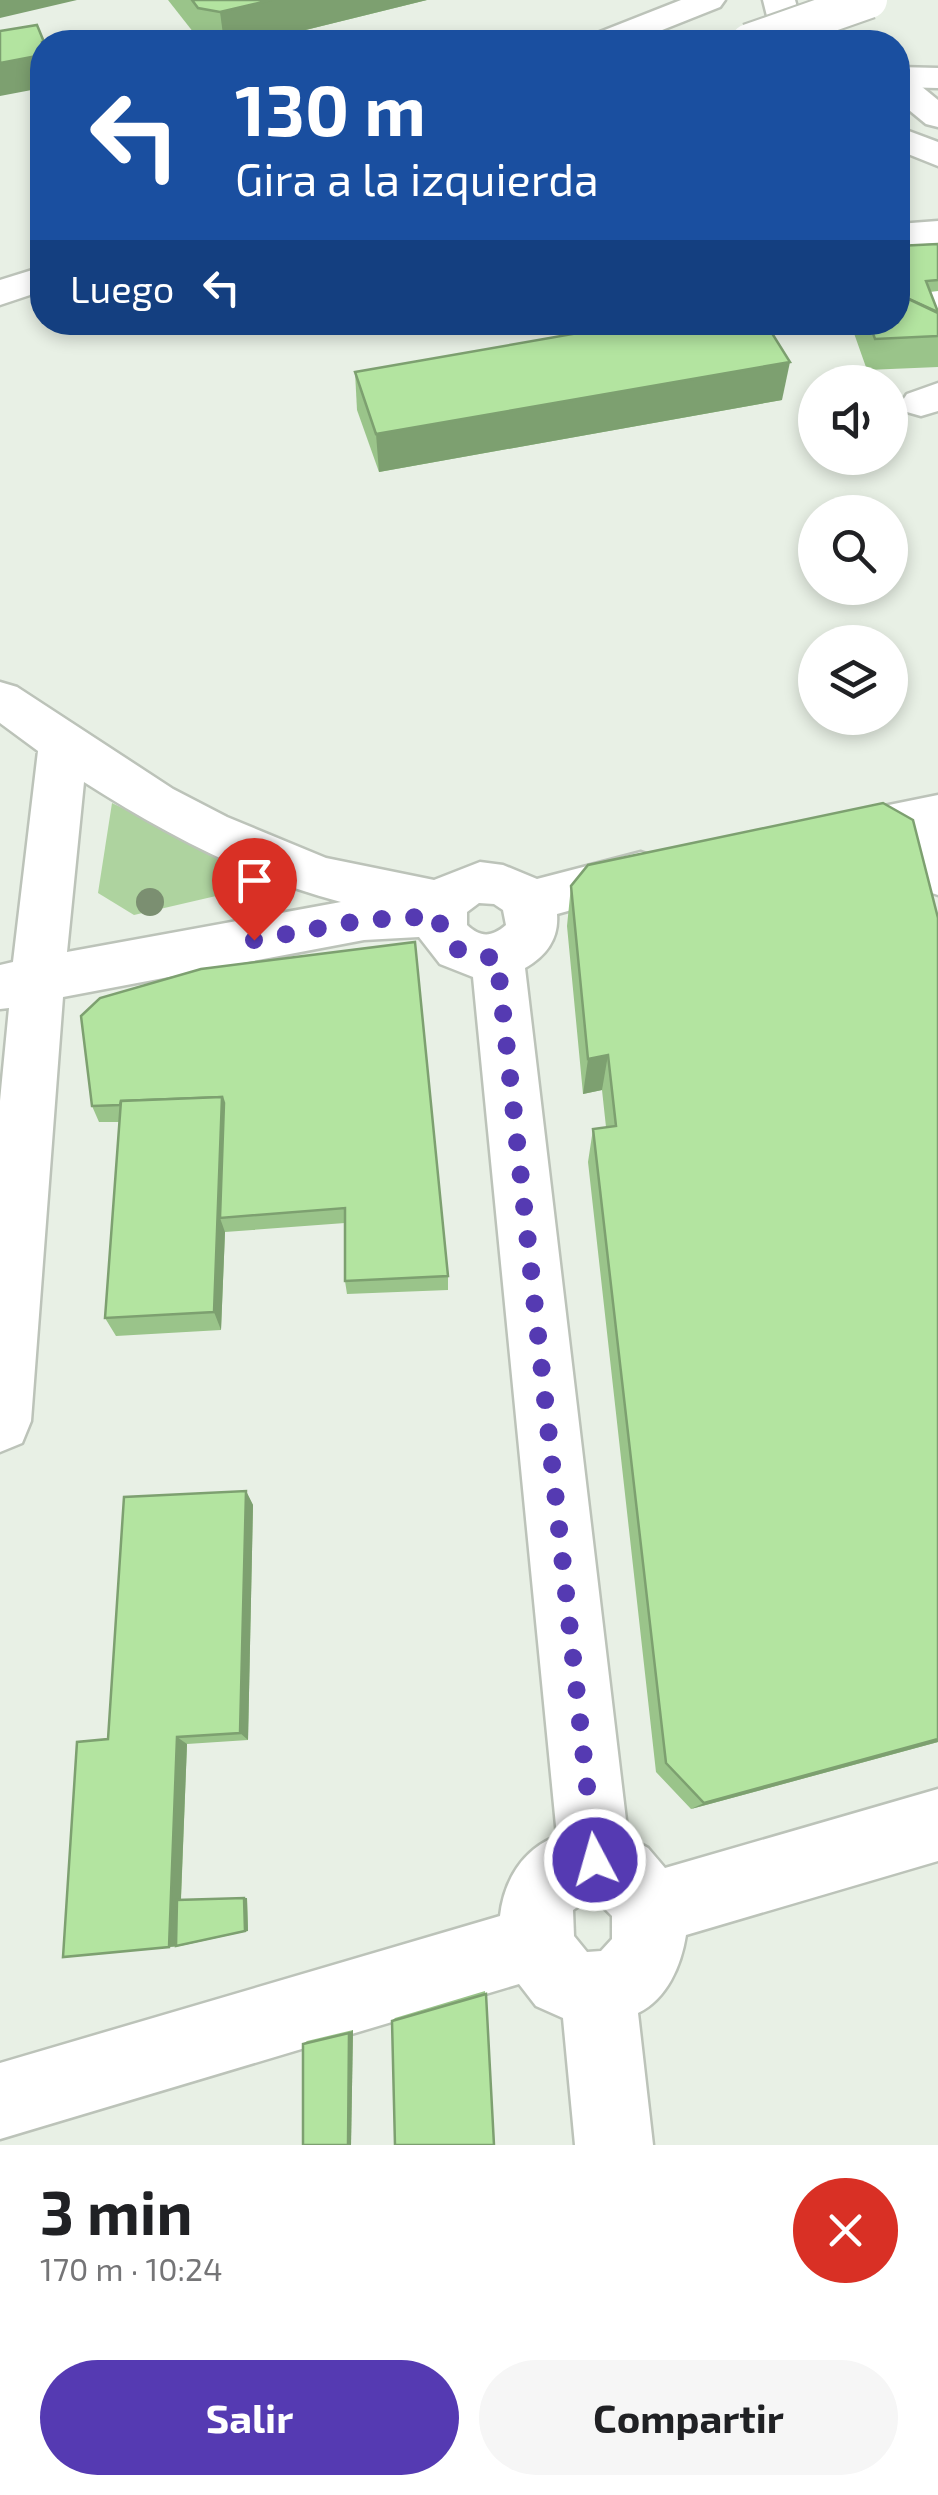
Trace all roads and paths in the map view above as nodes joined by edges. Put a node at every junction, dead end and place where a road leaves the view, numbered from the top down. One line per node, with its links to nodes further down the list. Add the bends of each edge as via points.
1 (709, 0): 4 (main road)
2 (779, 0): 6 (main road)
3 (869, 0): 5 (main road, bridge)
4 (634, 30)
5 (783, 30)
6 (795, 30)
7 (938, 78): 8 (main road)
8 (910, 79)
9 (910, 91): 10 (main road)
10 (938, 117)
11 (910, 142): 12 (main road)
12 (938, 155)
13 (938, 232): 14 (main road)
14 (910, 233)
15 (910, 251): 19 (main road)
16 (30, 282): 17 (main road)
17 (0, 293)
18 (30, 298): 20 (main road)
19 (938, 298)
20 (0, 309)
21 (30, 312): 22 (main road)
22 (0, 323)
23 (7, 710): 24 (main road)
24 (63, 747): 30 (main road, via 153,804 307,874); 32 (main road)
25 (930, 815): 26 (main road); 28 (main road)
26 (790, 842)
27 (678, 865): 29 (main road)
28 (938, 875)
29 (528, 902): 30 (main road, via 494,882 461,886); 31 (main road, via 529,936)
30 (442, 909): 31 (main road, via 440,928 455,948); 32 (main road)
31 (497, 957): 35 (main road)
32 (20, 983): 33 (main road)
33 (0, 1421)
34 (938, 1825): 36 (main road)
35 (595, 1860): 36 (main road, via 628,1875); 37 (main road, via 577,1861 548,1881 538,1898)
36 (647, 1910): 38 (main road, via 644,1954 625,1978)
37 (537, 1942): 38 (main road, via 560,1978); 39 (main road)
38 (598, 1990): 40 (main road)
39 (0, 2101)
40 (614, 2145)

